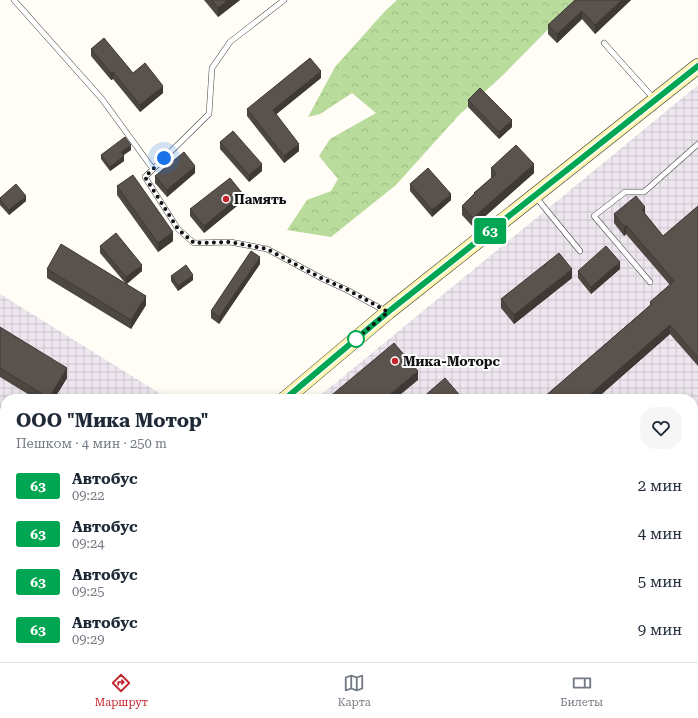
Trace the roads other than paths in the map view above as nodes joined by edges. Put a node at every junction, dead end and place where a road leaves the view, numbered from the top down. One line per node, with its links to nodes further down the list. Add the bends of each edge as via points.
1 (14, 0): 7 (lane, via 102,99)
2 (284, 0): 7 (lane, via 230,42 212,68 209,114)
3 (604, 43): 5 (lane)
4 (698, 66): 5 (main road)
5 (655, 100): 8 (main road)
6 (698, 144): 10 (lane, via 644,192 625,192 594,216)
7 (153, 169): 11 (lane, via 145,177 178,229 194,243 230,242 267,249)
8 (535, 196): 9 (lane); 11 (main road)
9 (580, 251)
10 (650, 282)
11 (388, 312): 12 (main road)
12 (291, 394)

